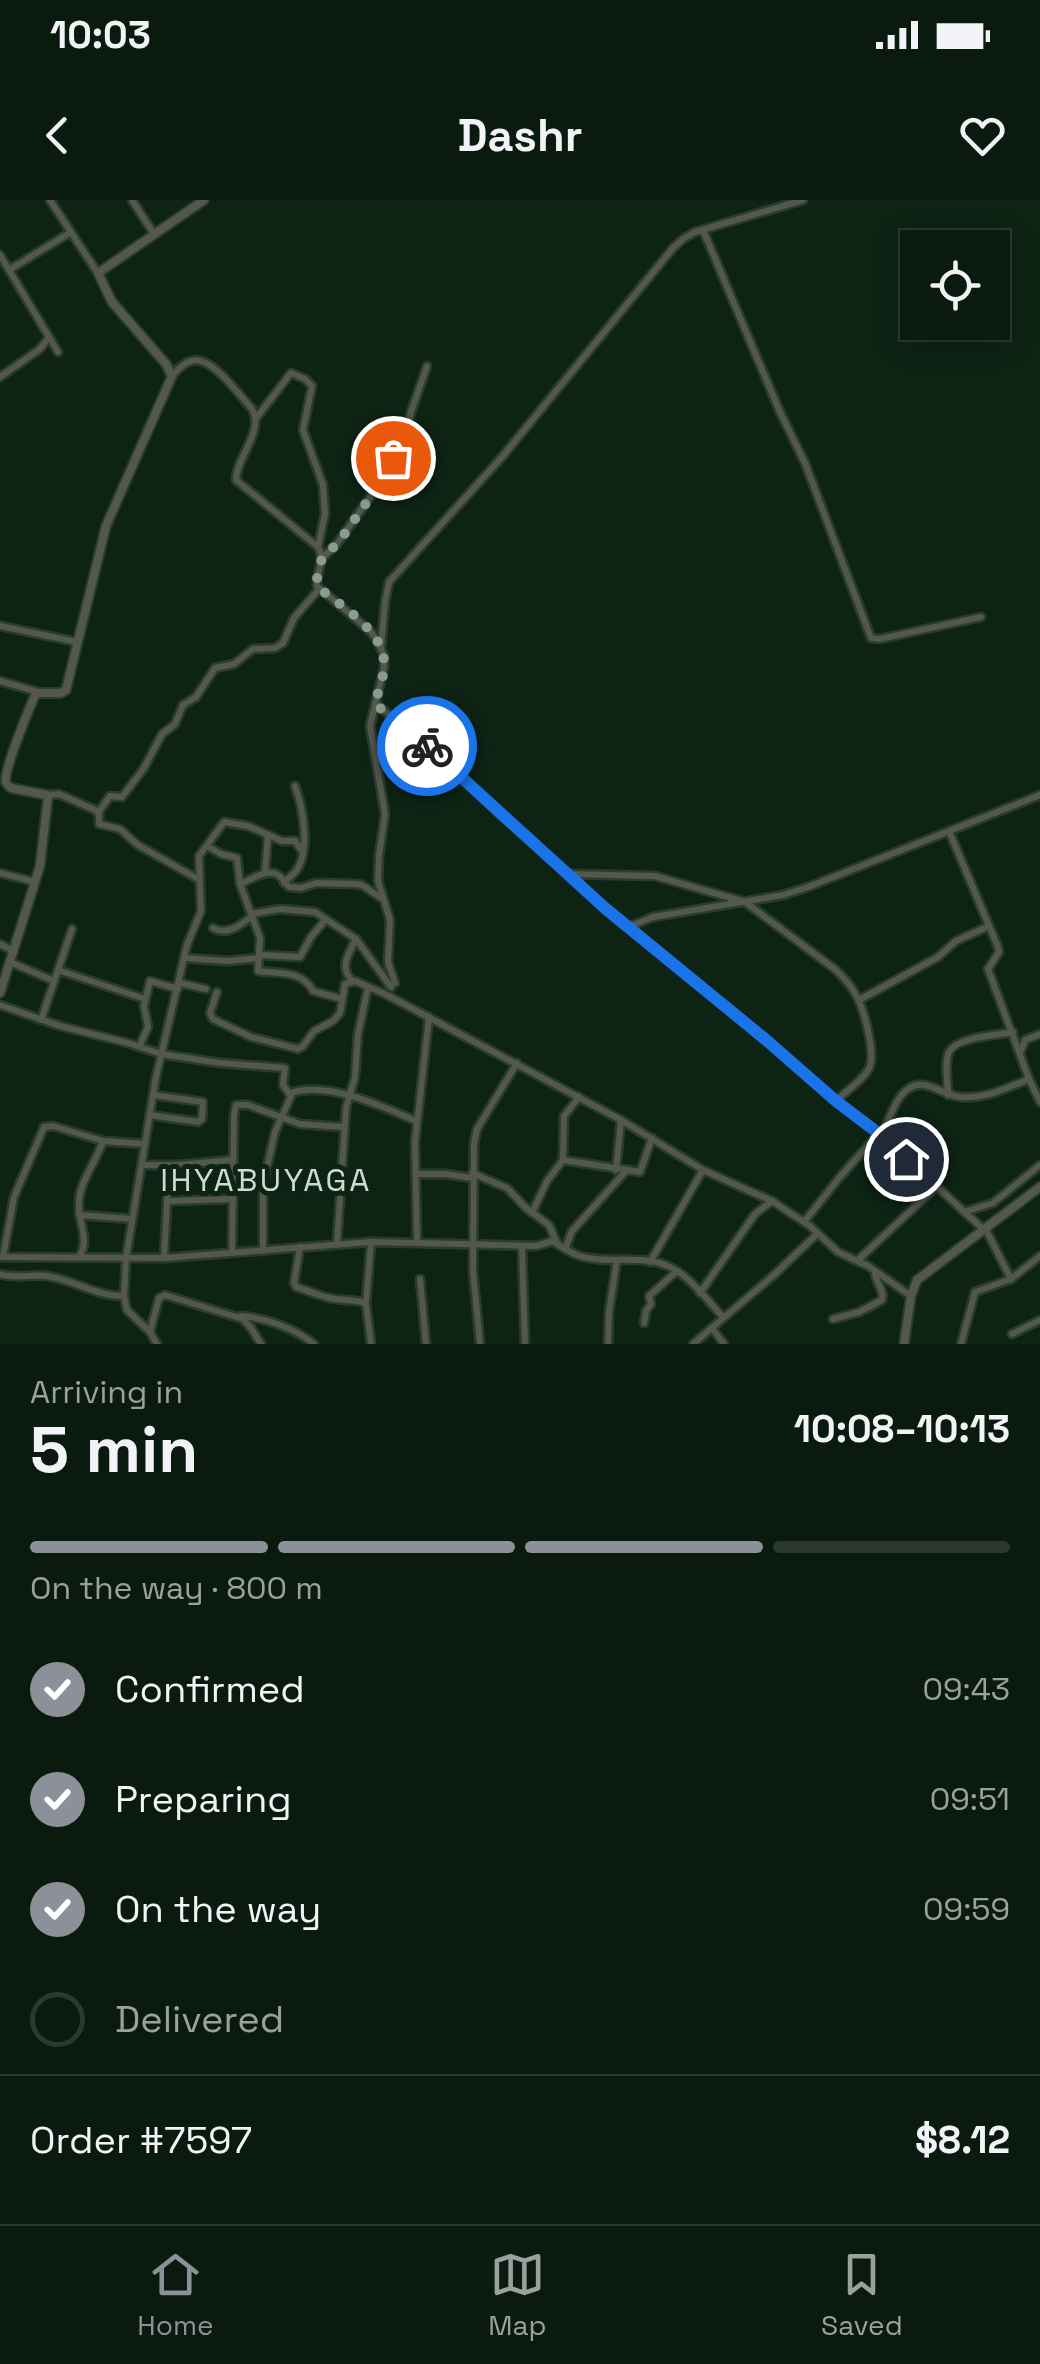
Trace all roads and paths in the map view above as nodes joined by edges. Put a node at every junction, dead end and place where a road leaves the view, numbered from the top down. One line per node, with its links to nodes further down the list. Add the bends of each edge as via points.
1 (50, 200): 6 (street)
2 (132, 200): 7 (street)
3 (204, 200): 7 (street)
4 (803, 200): 5 (street)
5 (703, 230): 20 (street, via 805,463 871,638); 23 (street, via 673,248 390,582)
6 (71, 232): 9 (street); 10 (street)
7 (154, 234): 10 (street)
8 (0, 254): 9 (street)
9 (9, 270): 11 (street)
10 (99, 275): 14 (street, via 112,302)
11 (50, 337): 12 (street); 15 (street)
12 (58, 352)
13 (427, 366): 18 (street, via 404,440)
14 (172, 376): 16 (street, via 194,360 208,362); 22 (street, via 106,526)
15 (0, 377)
16 (257, 417): 17 (street, via 236,480); 17 (street, via 292,373 312,386 303,430 323,485)
17 (318, 547): 18 (street)
18 (322, 558): 19 (street)
19 (319, 588): 23 (street, via 370,631); 31 (street, via 283,642 215,668 157,740 126,794 110,796)
20 (981, 617)
21 (0, 626): 22 (street)
22 (77, 642): 25 (street, via 66,690)
23 (381, 650): 26 (street)
24 (0, 681): 25 (street)
25 (38, 692): 27 (street)
26 (375, 704): 39 (street); 45 (street, via 370,726 385,814)
27 (3, 784): 30 (street)
28 (295, 786): 35 (street)
29 (1040, 795): 32 (street)
30 (48, 796): 31 (street, via 71,798); 41 (street)
31 (98, 813): 40 (street, via 98,824 120,829)
32 (948, 831): 46 (street, via 808,887); 49 (street)
33 (268, 835): 34 (street, via 224,822); 35 (street, via 295,841); 37 (street)
34 (207, 846): 40 (street, via 199,856); 43 (street, via 237,856)
35 (302, 850): 38 (street)
36 (0, 873): 41 (street)
37 (265, 873): 42 (street); 43 (street)
38 (293, 874): 42 (street); 44 (street)
39 (568, 874): 46 (street, via 656,876); 50 (street)
40 (198, 879): 57 (street, via 201,910)
41 (34, 882): 55 (street)
42 (284, 883): 44 (street)
43 (240, 884): 47 (street)
44 (297, 888): 45 (street, via 356,884)
45 (382, 898): 53 (street, via 390,920 393,985)
46 (744, 902): 50 (street); 69 (street, via 836,970)
47 (252, 915): 48 (street, via 308,910); 51 (street, via 239,926); 56 (street)
48 (326, 919): 53 (street); 56 (street, via 300,957)
49 (989, 926): 69 (street); 73 (street, via 999,952 988,969)
50 (628, 927): 85 (street)
51 (213, 928)
52 (72, 930): 59 (street)
53 (356, 940): 61 (street, via 344,964)
54 (0, 944): 55 (street)
55 (14, 951): 58 (street)
56 (260, 956): 57 (street); 68 (street, via 260,972 298,976 313,991)
57 (184, 958): 62 (street)
58 (10, 962): 60 (street); 66 (street)
59 (58, 970): 60 (street); 67 (street)
60 (54, 981): 72 (street)
61 (352, 981): 63 (street); 68 (street)
62 (179, 986): 64 (street); 67 (street, via 150,980); 76 (street)
63 (368, 988): 71 (street); 82 (street)
64 (206, 989)
65 (217, 992): 68 (street, via 213,1019 296,1049 336,1017)
66 (0, 994)
67 (145, 999): 75 (street, via 148,1023)
68 (342, 999)
69 (859, 1000): 85 (street, via 871,1060)
70 (0, 1004): 72 (street)
71 (429, 1017): 78 (street); 90 (street)
72 (41, 1020): 75 (street)
73 (1012, 1032): 77 (street); 83 (street, via 953,1048)
74 (1040, 1034): 77 (street, via 1025,1040)
75 (139, 1047): 76 (street)
76 (161, 1054): 80 (street, via 284,1067 283,1084); 81 (street)
77 (1019, 1054): 79 (street)
78 (516, 1064): 84 (street); 105 (street, via 478,1129)
79 (1029, 1079): 83 (street, via 983,1096); 86 (street)
80 (291, 1093): 82 (street); 88 (street)
81 (153, 1095): 87 (street); 87 (street, via 203,1102 202,1119)
82 (349, 1095): 90 (street); 91 (street)
83 (948, 1095): 92 (street, via 924,1085 908,1087)
84 (580, 1097): 89 (street); 97 (street, via 564,1116)
85 (836, 1101): 92 (street)
86 (1040, 1102)
87 (150, 1115): 95 (street)
88 (282, 1119): 91 (street); 96 (street, via 236,1104); 107 (street)
89 (621, 1120): 93 (street); 101 (street)
90 (416, 1121): 104 (street)
91 (344, 1127): 123 (street)
92 (881, 1134): 108 (street); 117 (street)
93 (652, 1138): 102 (street, via 642,1170); 103 (street)
94 (104, 1141): 95 (street); 115 (street, via 80,1196); 131 (street, via 53,1126 42,1130 14,1198)
95 (145, 1144): 98 (street)
96 (233, 1160): 99 (street); 106 (street)
97 (563, 1160): 101 (street); 114 (street)
98 (142, 1166): 99 (street); 116 (street)
99 (169, 1166): 111 (street)
100 (1040, 1166): 113 (street, via 993,1204)
101 (616, 1170): 102 (street)
102 (626, 1170): 127 (street)
103 (703, 1170): 112 (street); 137 (street)
104 (416, 1174): 105 (street); 121 (street)
105 (472, 1176): 114 (street, via 508,1188); 124 (street)
106 (234, 1183): 107 (street); 110 (street)
107 (263, 1185): 128 (street)
108 (936, 1187): 113 (street); 136 (street)
109 (1040, 1187): 118 (street)
110 (234, 1198): 111 (street); 129 (street)
111 (167, 1200): 134 (street)
112 (772, 1201): 117 (street); 143 (street, via 755,1214)
113 (964, 1212): 118 (street)
114 (532, 1213): 122 (street, via 549,1225)
115 (80, 1215): 116 (street); 132 (street, via 85,1246)
116 (132, 1219): 133 (street)
117 (804, 1222): 119 (street)
118 (984, 1228): 142 (street); 146 (street, via 920,1276)
119 (817, 1234): 136 (street); 150 (street)
120 (371, 1242): 121 (street); 123 (street); 147 (street)
121 (418, 1242): 124 (street)
122 (556, 1243): 125 (street); 127 (street)
123 (337, 1244): 126 (street)
124 (472, 1246): 125 (street); 162 (street)
125 (522, 1246): 163 (street)
126 (300, 1247): 128 (street); 147 (street, via 296,1287)
127 (565, 1248): 135 (street)
128 (263, 1251): 129 (street)
129 (232, 1253): 134 (street)
130 (1040, 1256): 142 (street)
131 (2, 1257): 132 (street)
132 (79, 1257): 133 (street)
133 (126, 1258): 134 (street); 145 (street)
134 (164, 1258)
135 (617, 1260): 137 (street); 164 (street)
136 (858, 1260): 139 (street)
137 (650, 1262): 138 (street)
138 (677, 1271): 143 (street); 153 (street, via 649,1296)
139 (875, 1271): 146 (street); 151 (street, via 882,1300)
140 (0, 1274): 144 (street, via 50,1276)
141 (420, 1279): 161 (street)
142 (1011, 1279): 168 (street, via 974,1294)
143 (700, 1293): 150 (street)
144 (108, 1295): 145 (street); 148 (street)
145 (124, 1296): 148 (street)
146 (910, 1296): 167 (street)
147 (366, 1303): 160 (street)
148 (127, 1310): 155 (street)
149 (236, 1316): 155 (street, via 163,1295); 158 (street); 159 (street, via 264,1319)
150 (723, 1317): 154 (street)
151 (834, 1319)
152 (1040, 1320): 156 (street)
153 (644, 1323)
154 (712, 1328): 165 (street); 166 (street)
155 (150, 1332): 157 (street)
156 (1012, 1334)
157 (157, 1344)
158 (260, 1344)
159 (314, 1344)
160 (371, 1344)
161 (426, 1344)
162 (480, 1344)
163 (525, 1344)
164 (608, 1344)
165 (693, 1344)
166 (724, 1344)
167 (904, 1344)
168 (961, 1344)

